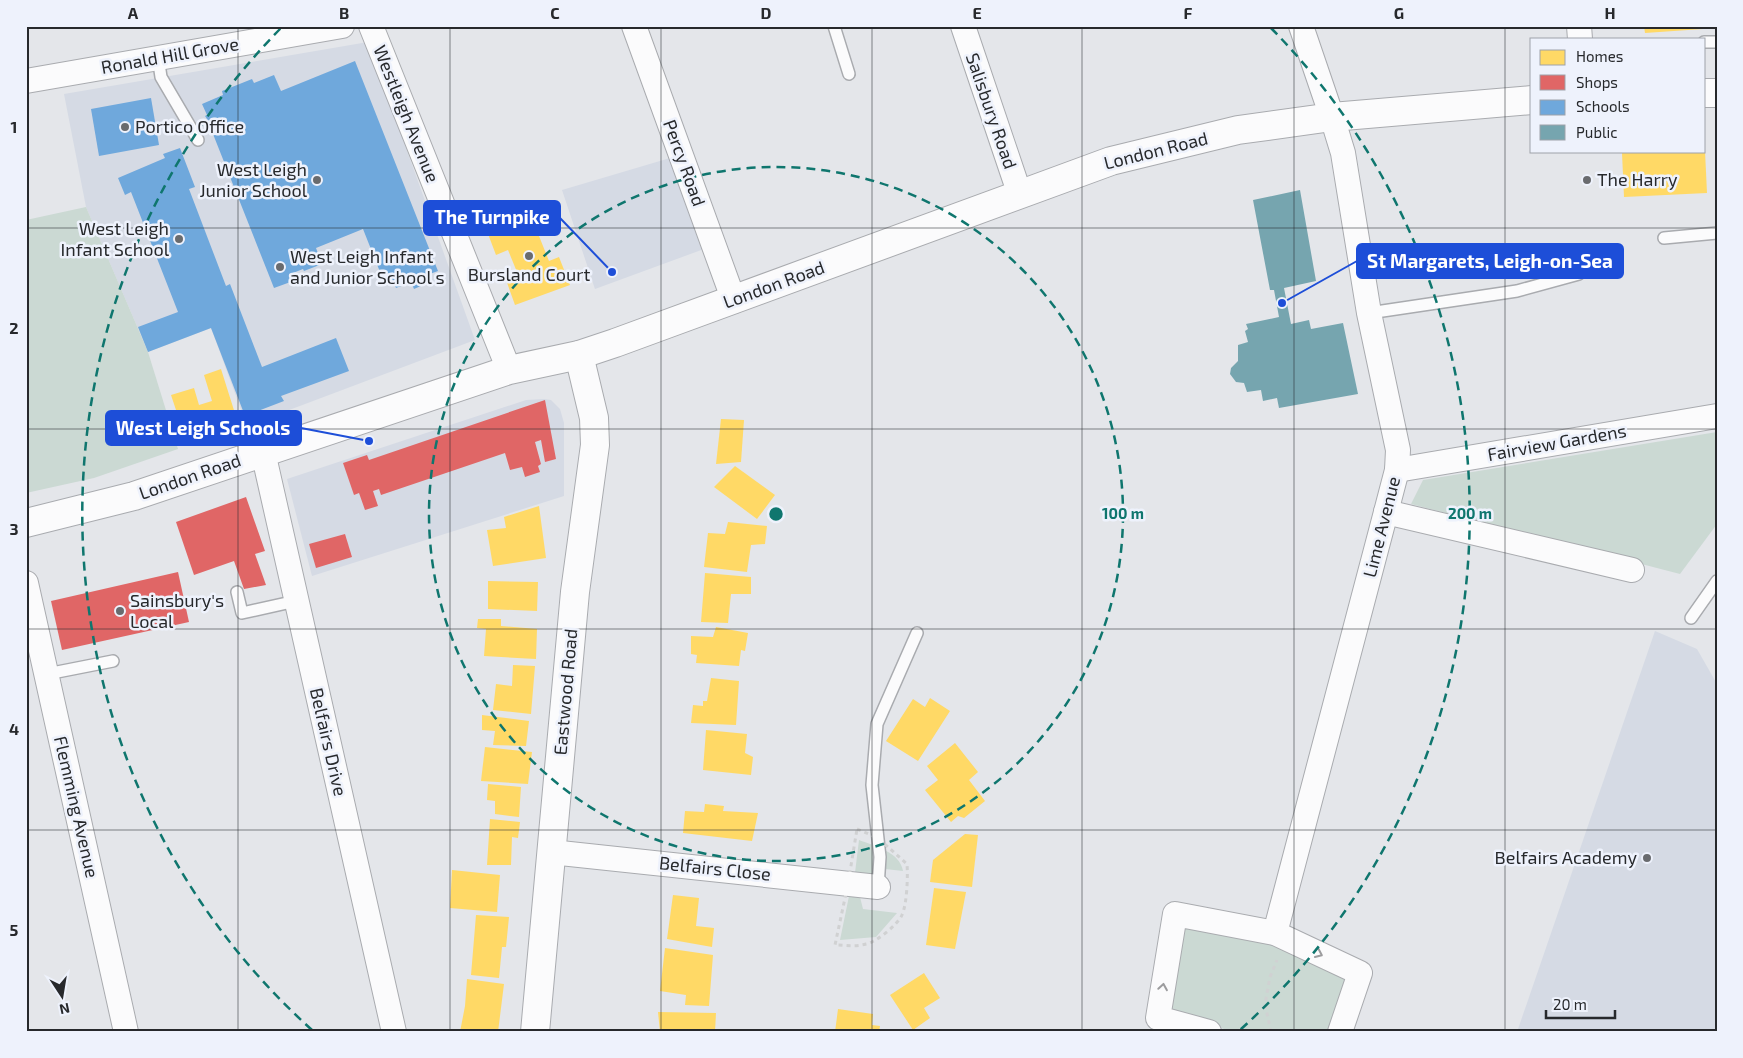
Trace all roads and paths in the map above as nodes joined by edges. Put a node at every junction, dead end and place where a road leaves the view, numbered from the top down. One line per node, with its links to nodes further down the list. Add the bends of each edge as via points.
1 (342, 26): 7 (street, Ronald Hill Grove)
2 (371, 26): 20 (street, Westleigh Avenue)
3 (634, 26): 17 (street, Percy Road)
4 (834, 26): 8 (lane)
5 (963, 26): 13 (street, Salisbury Road)
6 (1301, 26): 11 (street, Lime Avenue)
7 (158, 57): 9 (street, Ronald Hill Grove); 12 (lane, via 161,77)
8 (849, 74)
9 (26, 81)
10 (1530, 100): 11 (main road, London Road)
11 (1332, 117): 13 (main road, London Road, via 1238,130 1111,161); 18 (street, Lime Avenue, via 1343,153)
12 (198, 140)
13 (1020, 195): 17 (main road, London Road)
14 (1717, 233): 15 (lane)
15 (1664, 238)
16 (1599, 251): 18 (lane, via 1579,274 1517,291)
17 (734, 301): 19 (main road, London Road)
18 (1369, 313): 23 (street, Lime Avenue, via 1398,450)
19 (579, 355): 20 (main road, London Road); 35 (main road, Eastwood Road, via 594,418 595,445 575,592)
20 (509, 370): 22 (main road, London Road)
21 (1717, 416): 23 (street, Fairview Gardens)
22 (263, 452): 25 (main road, London Road, via 134,496); 30 (street, Belfairs Drive)
23 (1397, 470): 24 (street, Lime Avenue)
24 (1386, 512): 26 (street); 37 (street, Lime Avenue)
25 (26, 523)
26 (1632, 570)
27 (1717, 581): 31 (lane)
28 (26, 583): 34 (street, Flemming Avenue)
29 (237, 592): 30 (lane, via 242,613)
30 (296, 601): 40 (street, Belfairs Drive)
31 (1691, 618)
32 (917, 633): 36 (lane, via 877,724 872,785 880,857)
33 (113, 661): 34 (lane)
34 (47, 674): 39 (street, Flemming Avenue)
35 (552, 852): 36 (street, Belfairs Close); 41 (main road, Eastwood Road)
36 (878, 887)
37 (1280, 936): 38 (street, one-way to 37, via 1175,914); 43 (path, via 1265,1004); 44 (street, one-way to 44, via 1360,973)
38 (1150, 1025): 42 (street)
39 (126, 1032)
40 (394, 1032)
41 (535, 1032)
42 (1209, 1032)
43 (1271, 1032)
44 (1340, 1032)

